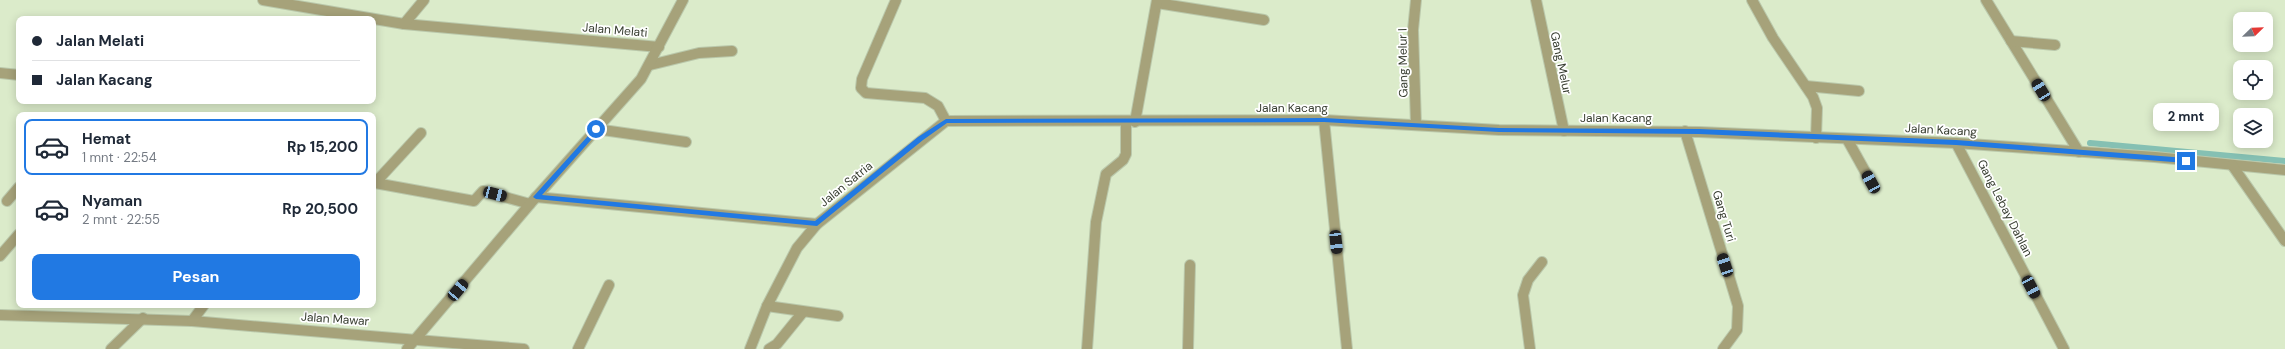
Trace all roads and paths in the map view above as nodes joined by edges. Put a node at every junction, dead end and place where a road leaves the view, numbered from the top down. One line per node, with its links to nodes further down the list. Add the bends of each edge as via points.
1 (263, 0): 10 (street, Jalan Melati)
2 (424, 0): 13 (street)
3 (683, 0): 16 (street)
4 (896, 0): 24 (street, via 862,79 861,88 866,93 935,101)
5 (1416, 0): 26 (street, Gang Melur I, via 1413,30)
6 (1536, 0): 28 (street, Gang Melur)
7 (1752, 0): 21 (street, via 1773,38)
8 (1986, 0): 14 (street)
9 (1157, 1): 12 (street); 25 (street)
10 (357, 16)
11 (376, 19): 13 (street, Jalan Melati)
12 (1264, 20)
13 (404, 24): 16 (street, Jalan Melati)
14 (2011, 41): 15 (street); 35 (street)
15 (2055, 45)
16 (659, 47): 18 (street, Jalan Melati)
17 (732, 51): 18 (street, via 699,52)
18 (650, 65): 27 (street, Jalan Melati, via 630,93)
19 (0, 73): 20 (street)
20 (16, 75)
21 (1806, 86): 22 (street); 31 (street, via 1817,108)
22 (1859, 91)
23 (1324, 120): 25 (street, Jalan Kacang); 26 (street, Jalan Kacang); 67 (street)
24 (946, 121): 25 (street, Jalan Kacang); 44 (street, Jalan Satria)
25 (1130, 122): 65 (street, via 1126,154 1123,160 1106,174 1096,222)
26 (1416, 125): 28 (street, Jalan Kacang)
27 (596, 129): 33 (street); 43 (street, Jalan Melati)
28 (1564, 131): 29 (street, Jalan Kacang)
29 (1685, 131): 31 (street, Jalan Kacang); 69 (street, Gang Turi, via 1741,323 1736,335)
30 (421, 133): 38 (street)
31 (1816, 138): 32 (street, Jalan Kacang)
32 (1847, 139): 34 (street, Jalan Kacang); 39 (street)
33 (686, 142)
34 (1956, 143): 35 (street, Jalan Kacang); 70 (street, Gang Lebay Dahlan)
35 (2079, 152): 36 (street, Jalan Kacang)
36 (2232, 165): 37 (street, Jalan Kacang); 46 (street)
37 (2285, 170)
38 (376, 182)
39 (1871, 182)
40 (376, 184): 43 (street, via 474,201 483,191)
41 (16, 191): 42 (street)
42 (7, 200)
43 (533, 200): 44 (street); 58 (street, Jalan Melati)
44 (817, 224): 51 (street, Jalan Satria, via 798,248)
45 (16, 237): 47 (street)
46 (2285, 241)
47 (0, 256)
48 (1542, 262): 68 (street, via 1528,280 1523,295)
49 (1190, 265): 66 (street)
50 (609, 285): 62 (street)
51 (767, 306): 53 (street); 63 (street, Jalan Satria)
52 (202, 308): 57 (street)
53 (803, 312): 55 (street); 64 (street, via 778,344)
54 (0, 314): 56 (street, Jalan Mawar)
55 (838, 316)
56 (143, 318): 57 (street, Jalan Mawar); 59 (street)
57 (192, 321): 58 (street, Jalan Mawar)
58 (417, 338): 60 (street, Jalan Melati); 61 (street, Jalan Mawar)
59 (111, 349)
60 (407, 349)
61 (524, 349)
62 (578, 349)
63 (750, 349)
64 (769, 349)
65 (1087, 349)
66 (1188, 349)
67 (1347, 349)
68 (1530, 349)
69 (1723, 349)
70 (2064, 349)

